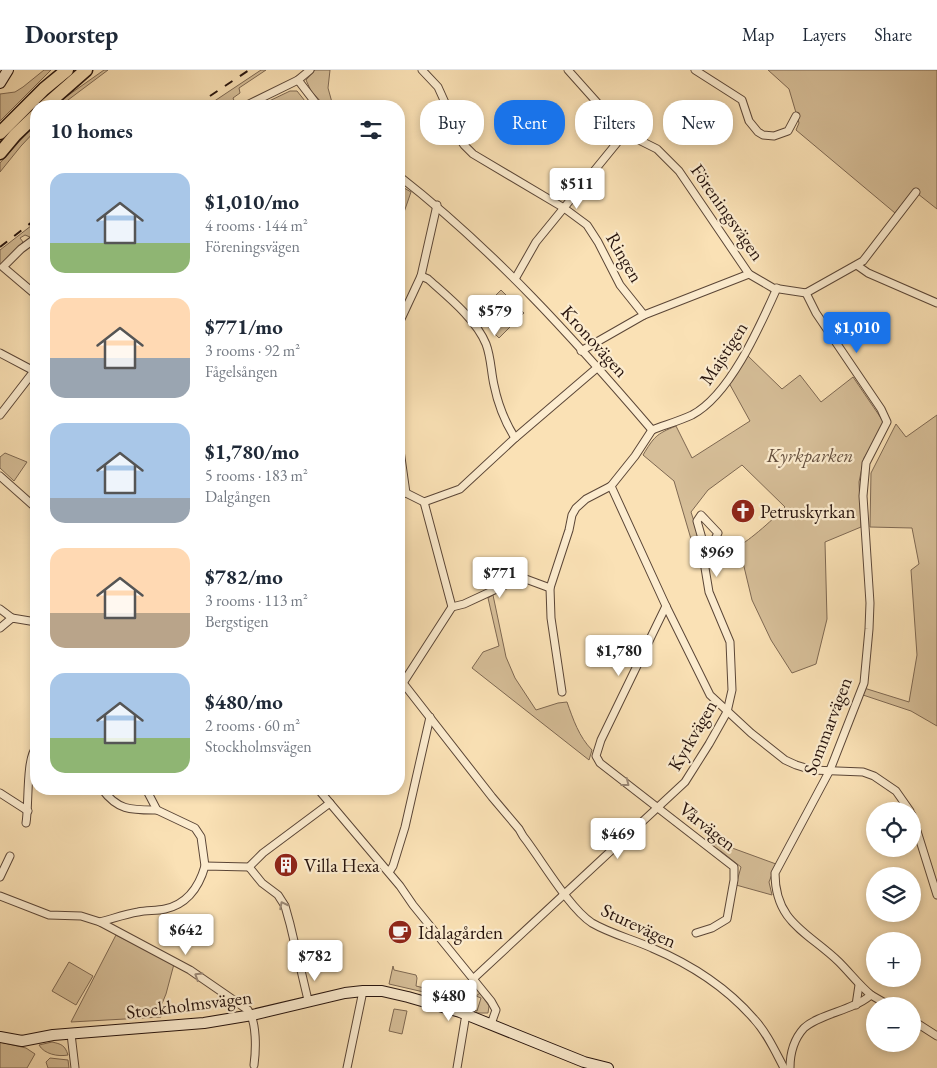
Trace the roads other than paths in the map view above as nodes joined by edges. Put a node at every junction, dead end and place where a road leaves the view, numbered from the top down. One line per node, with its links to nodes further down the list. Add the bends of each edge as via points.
1 (8, 70): 10 (street)
2 (66, 70): 12 (highway)
3 (86, 70): 11 (highway)
4 (94, 70): 11 (highway)
5 (310, 70): 9 (street)
6 (422, 70): 27 (street, Ringen, via 438,87 455,132 464,145)
7 (569, 70): 16 (street, Föreningsvägen)
8 (695, 70): 18 (street, via 742,100 749,121 763,135 774,136 788,131)
9 (298, 80): 14 (street); 15 (street)
10 (0, 83)
11 (68, 86): 13 (highway)
12 (32, 100)
13 (52, 100)
14 (263, 100)
15 (313, 100)
16 (596, 100)
17 (30, 102): 20 (highway)
18 (796, 116)
19 (30, 120): 23 (highway)
20 (0, 132)
21 (615, 145): 27 (street)
22 (649, 145): 30 (street, Föreningsvägen, via 679,171)
23 (0, 153)
24 (405, 181): 26 (street, Kronovägen)
25 (916, 192): 29 (street)
26 (437, 206): 31 (street); 32 (street, Kronovägen)
27 (564, 208): 32 (street, via 536,242); 38 (street, Ringen, via 587,225 620,285)
28 (30, 242): 34 (street, via 3,267)
29 (858, 266): 35 (street); 36 (street)
30 (749, 274): 33 (street, Föreningsvägen); 38 (street)
31 (421, 276): 37 (street); 46 (street, via 460,308 481,334 487,346 499,405)
32 (515, 279): 39 (street, Kronovägen)
33 (777, 288): 35 (street, Föreningsvägen); 45 (street, Majstigen, via 754,340 720,390 692,415)
34 (30, 290)
35 (806, 293): 66 (street, Sommarvägen, via 887,422 866,463 863,496 870,603 864,683)
36 (937, 303)
37 (405, 310)
38 (644, 315): 39 (street)
39 (581, 351): 41 (street, Kronovägen)
40 (0, 353): 42 (street)
41 (598, 367): 45 (street, Kronovägen); 46 (street)
42 (30, 369)
43 (30, 376): 44 (street)
44 (0, 415)
45 (652, 430): 48 (street)
46 (515, 438): 50 (street, via 460,489)
47 (0, 476): 51 (street)
48 (611, 486): 53 (street, via 576,508); 54 (street)
49 (405, 494): 50 (street)
50 (424, 502): 55 (street)
51 (30, 503)
52 (703, 542): 63 (street, Kyrkvägen, via 702,556 709,592 730,642 732,690)
53 (550, 588): 55 (street, via 523,578); 62 (street)
54 (666, 606): 63 (street, via 710,696); 73 (street, Vårvägen, one-way to 73, via 596,756 600,763)
55 (452, 607): 60 (street)
56 (0, 609): 57 (street)
57 (12, 618): 58 (street); 59 (street)
58 (30, 621)
59 (0, 628)
60 (405, 676)
61 (405, 687): 64 (street, Sturevägen)
62 (562, 692)
63 (727, 712): 66 (street, via 796,766); 73 (street, Kyrkvägen, via 692,773)
64 (430, 717): 81 (street, via 405,827 393,866); 83 (street, Sturevägen, via 519,829)
65 (30, 769): 75 (street)
66 (830, 770): 71 (street, via 863,772 878,778 896,791); 89 (street, Sommarvägen, via 775,873 775,888 788,917)
67 (0, 793): 75 (street)
68 (106, 795): 74 (street, via 131,810)
69 (149, 795): 74 (street)
70 (323, 795): 72 (street)
71 (904, 802)
72 (330, 803): 80 (street); 81 (street)
73 (658, 808): 83 (street, Kyrkvägen); 87 (street, Vårvägen, via 734,867 727,919)
74 (157, 810): 79 (street, via 195,828 201,837)
75 (28, 811): 76 (street)
76 (26, 823)
77 (921, 844): 84 (street)
78 (10, 856): 82 (street)
79 (205, 866): 80 (street); 86 (street, via 201,880 184,902 166,909 139,911)
80 (249, 867): 93 (street, one-way to 80, via 285,906)
81 (388, 872): 88 (street)
82 (0, 877)
83 (565, 894): 88 (street, Kyrkvägen); 108 (street, Sturevägen, via 591,922 662,952 730,994 755,1020)
84 (937, 895)
85 (0, 896): 86 (street, via 49,915 81,916)
86 (100, 922): 96 (street, one-way to 86, via 190,970)
87 (696, 933)
88 (474, 979): 97 (street, via 496,1010)
89 (859, 985): 91 (street, Sommarvägen); 94 (street)
90 (363, 991): 93 (street, Stockholmsvägen); 95 (street, Stockholmsvägen, via 382,991); 105 (street)
91 (871, 995): 92 (street, Sommarvägen); 94 (street)
92 (874, 997)
93 (308, 1000): 96 (street, Stockholmsvägen)
94 (856, 1004): 109 (street, via 804,1028 790,1056)
95 (466, 1014): 97 (street, Stockholmsvägen); 106 (street)
96 (252, 1015): 99 (street, Stockholmsvägen, via 204,1023); 102 (street, via 256,1050)
97 (491, 1024): 103 (street, Stockholmsvägen)
98 (921, 1026): 100 (street)
99 (71, 1034): 101 (street, Stockholmsvägen, via 22,1041); 104 (street)
100 (937, 1036)
101 (0, 1037)
102 (254, 1065)
103 (585, 1065): 107 (street, Stockholmsvägen)
104 (74, 1068)
105 (347, 1068)
106 (458, 1068)
107 (608, 1068)
108 (784, 1068)
109 (790, 1068)

